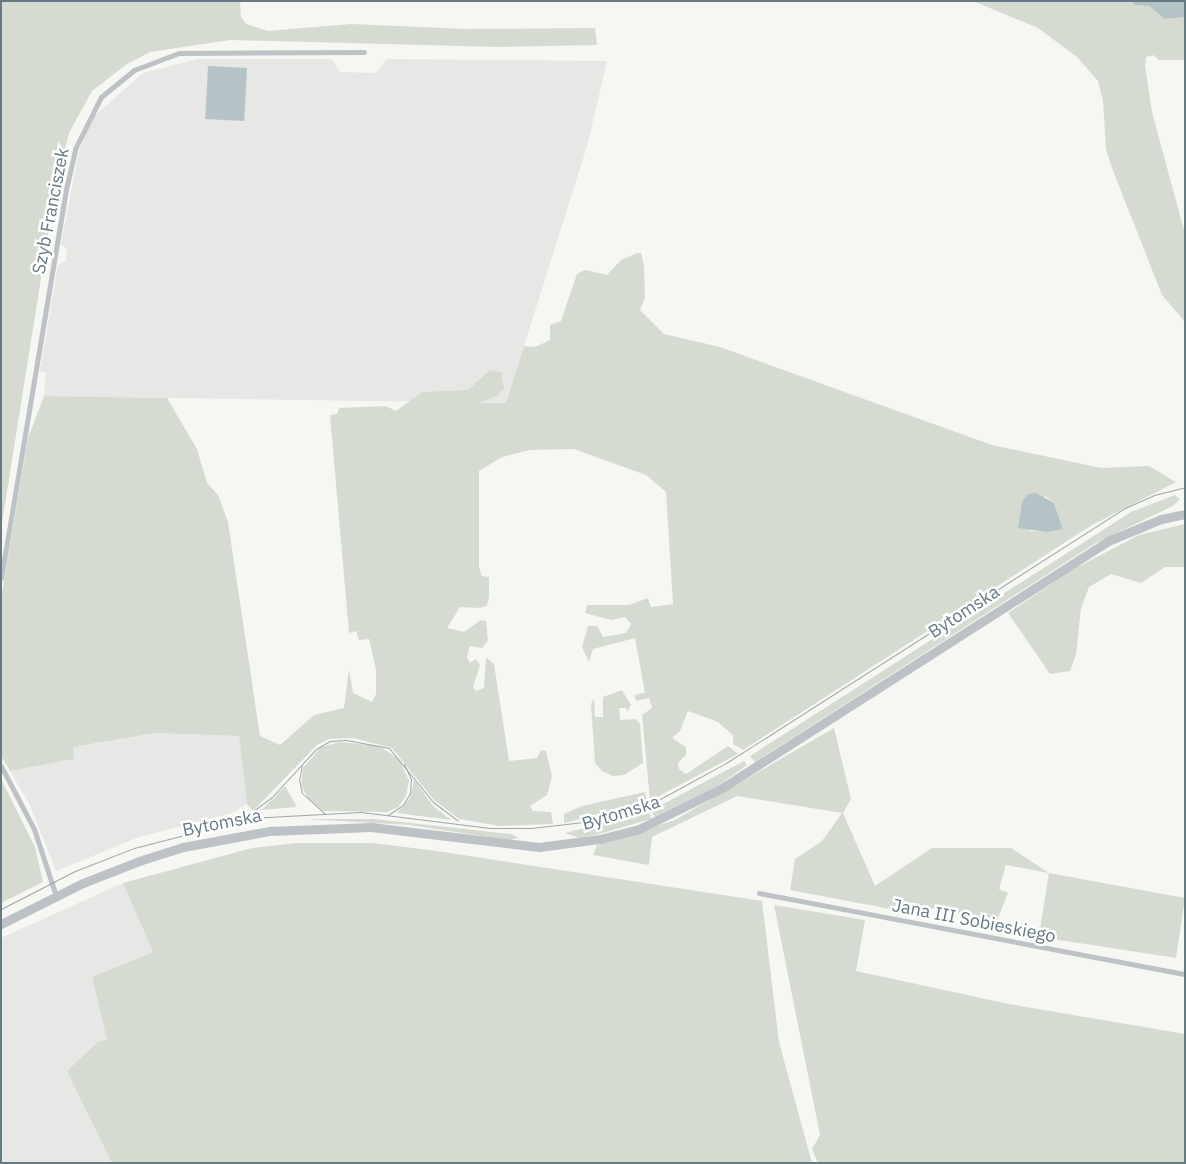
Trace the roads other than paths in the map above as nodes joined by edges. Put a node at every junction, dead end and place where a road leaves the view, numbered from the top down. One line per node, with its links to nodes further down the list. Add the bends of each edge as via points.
1 (364, 52): 3 (street, Szyb Franciszek, via 179,53 134,70 101,96 75,149 67,185)
2 (1185, 514): 6 (street, Bytomska, via 1161,518 1108,541 722,788 638,828 600,839 539,847 371,827 269,831 164,852)
3 (1, 578)
4 (1, 766): 6 (street, via 34,829)
5 (759, 893): 8 (street, Jana III Sobieskiego)
6 (56, 896): 7 (street, Bytomska)
7 (1, 924)
8 (1185, 974)

